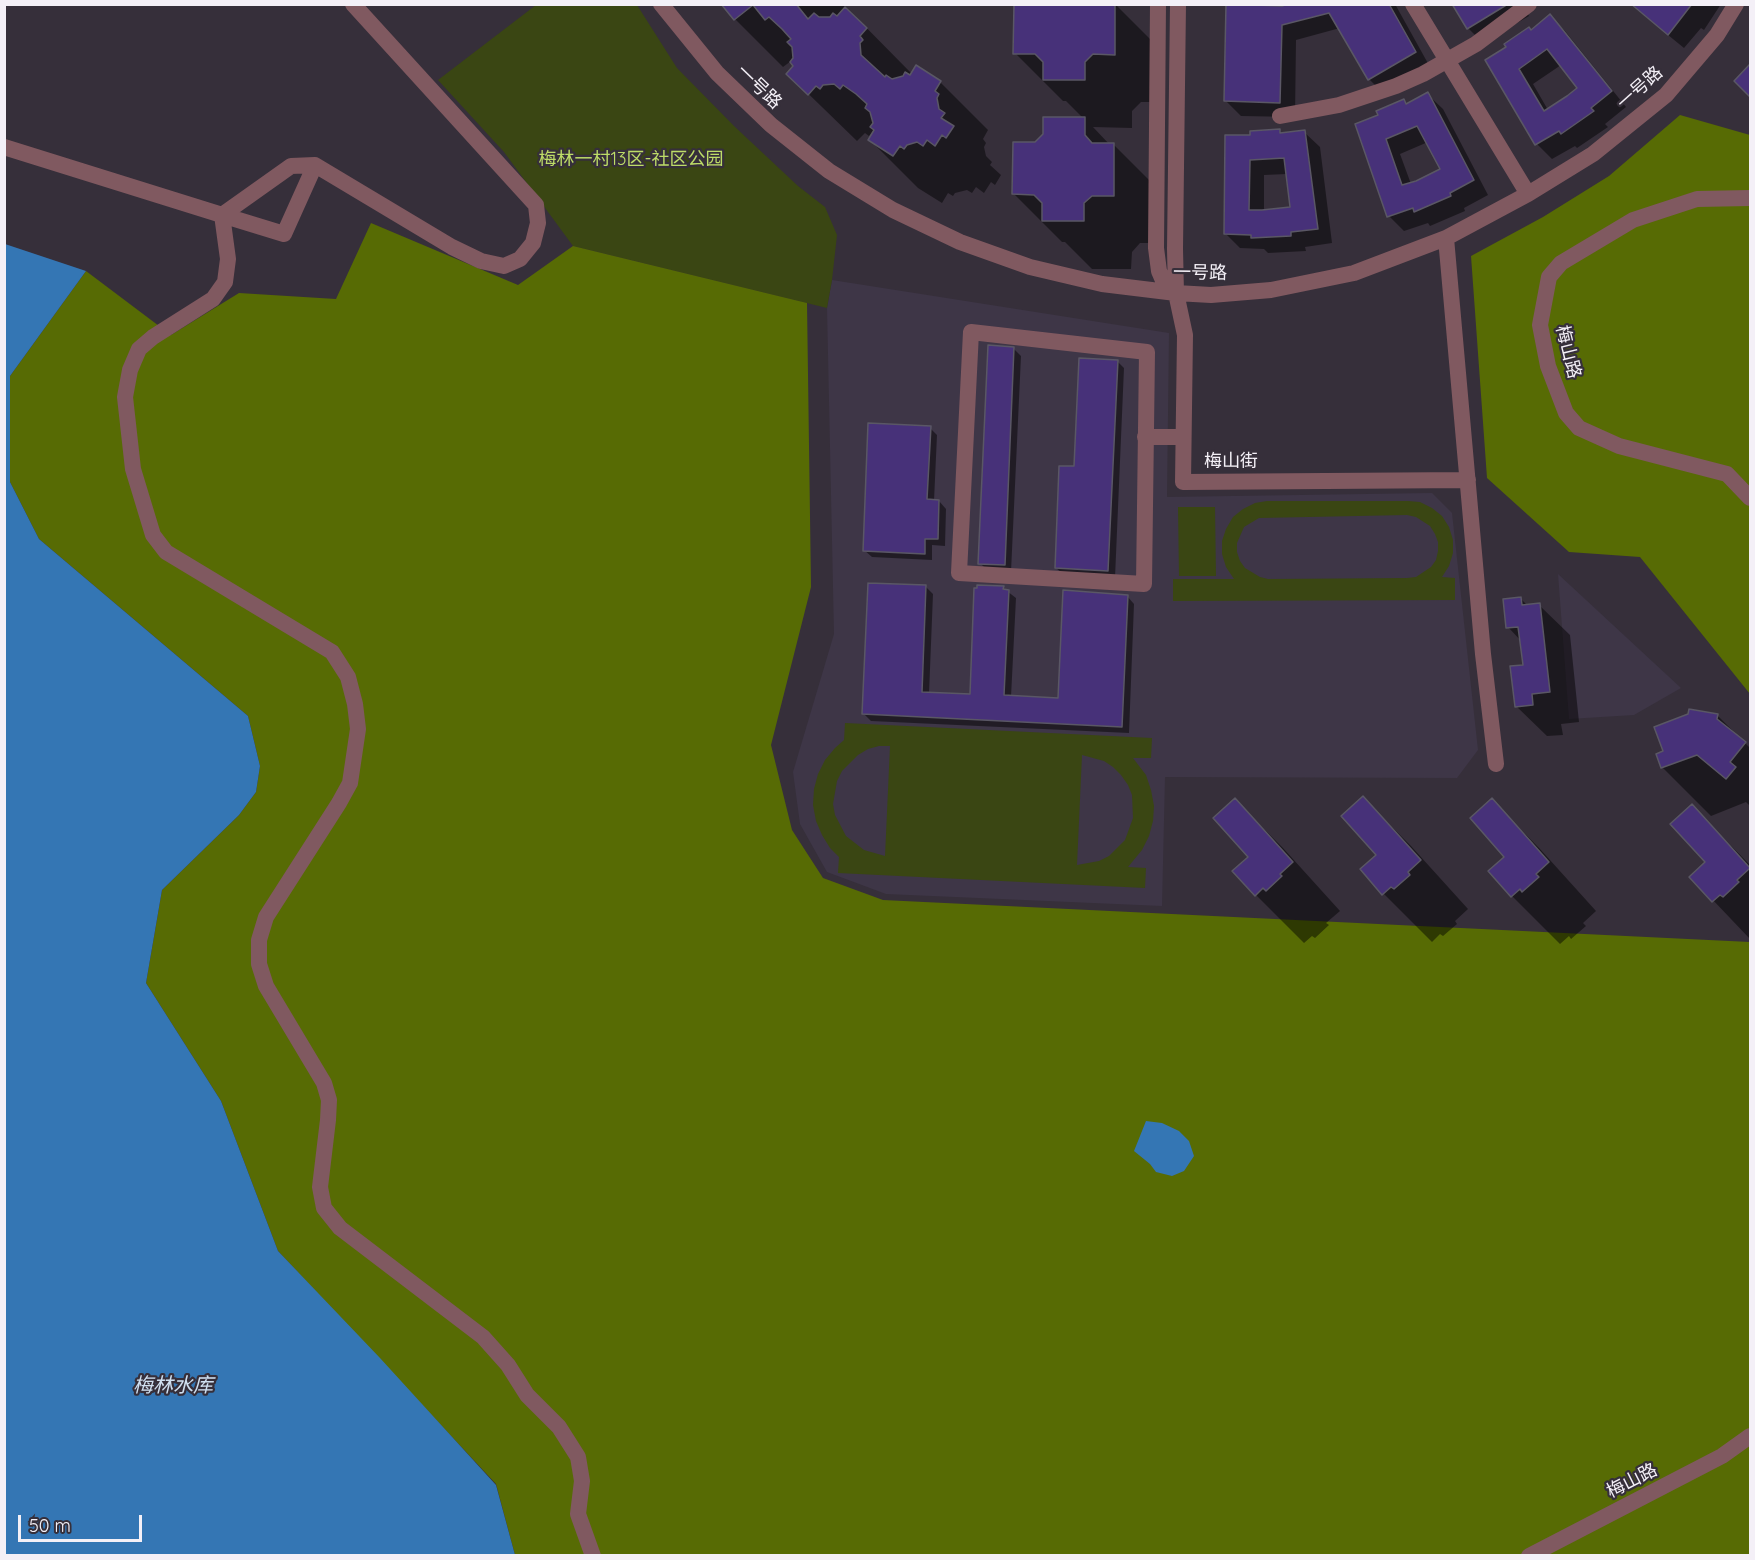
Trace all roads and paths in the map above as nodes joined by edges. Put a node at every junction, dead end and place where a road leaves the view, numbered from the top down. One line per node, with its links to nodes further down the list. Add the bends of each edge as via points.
1 (353, 4): 11 (street, via 536,205 538,223 533,243 520,259 504,266 481,261)
2 (661, 4): 16 (street, 一号路, via 717,74 771,125 830,171 893,210 960,242 1030,267 1102,284)
3 (1158, 4): 16 (street, 梅山街, via 1156,248 1159,271 1166,285)
4 (1178, 4): 16 (street, 梅山街)
5 (1413, 4): 8 (street)
6 (1529, 4): 8 (street)
7 (1736, 4): 12 (street, 一号路, via 1717,34 1666,95 1593,154)
8 (1447, 61): 9 (street, via 1368,96); 12 (street)
9 (1280, 116)
10 (4, 147): 14 (street)
11 (315, 165): 14 (street, via 291,166); 14 (street, via 284,234)
12 (1528, 194): 15 (street, 一号路)
13 (1750, 198): 20 (street, 梅山路, via 1697,199 1634,220 1561,263 1548,277 1540,325 1548,366 1566,413 1579,428 1619,446 1726,474)
14 (222, 216): 23 (street, via 228,259 225,282 213,299 139,349 125,397 133,469 153,535 166,552 332,652 348,677 356,704 358,729 350,783 266,917 259,940 259,964 266,986 324,1083 329,1100 320,1187 324,1208 340,1228 483,1337 527,1395 560,1427 578,1457 582,1481 578,1514)
15 (1446, 238): 16 (street, 一号路, via 1354,273 1292,286 1211,295); 19 (street)
16 (1176, 293): 18 (street, 梅山街, via 1185,335)
17 (1145, 437): 17 (street, via 1144,584 959,573 971,332 1147,352); 18 (street)
18 (1183, 437): 19 (street, 梅山街, via 1183,482)
19 (1468, 480): 21 (street)
20 (1750, 498)
21 (1496, 764)
22 (1750, 1436): 24 (street, 梅山路, via 1722,1456)
23 (594, 1556)
24 (1529, 1556)

